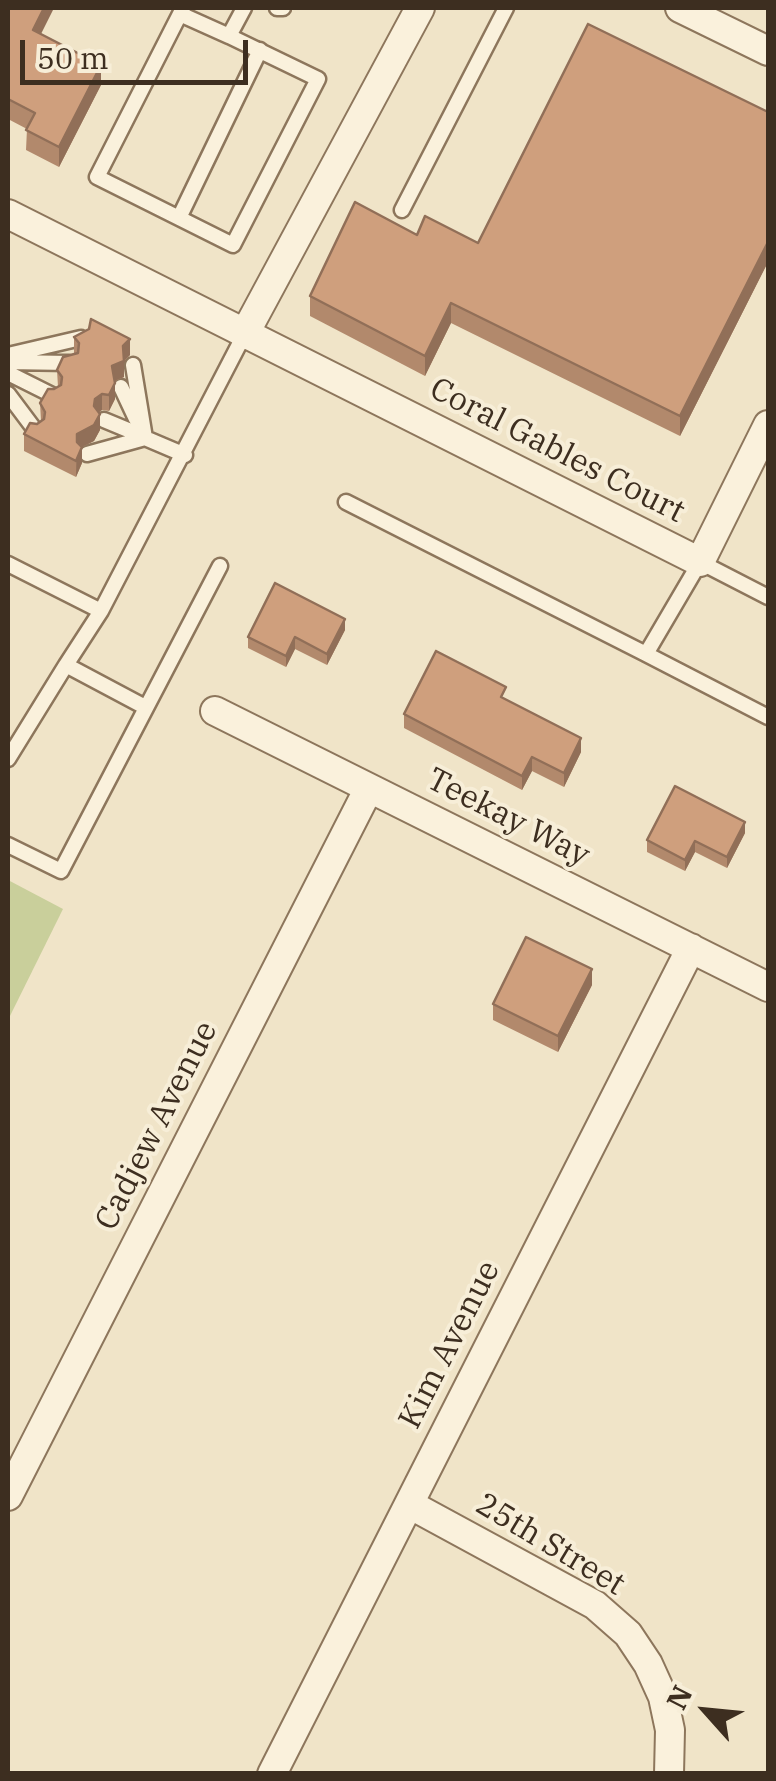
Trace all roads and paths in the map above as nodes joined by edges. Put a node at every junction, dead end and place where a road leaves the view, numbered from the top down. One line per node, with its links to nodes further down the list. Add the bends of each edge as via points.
1 (244, 8): 6 (lane)
2 (420, 8): 12 (street)
3 (506, 8): 9 (lane)
4 (680, 8): 8 (street)
5 (181, 11): 6 (lane); 11 (lane, via 97,178)
6 (229, 36): 7 (lane)
7 (260, 50): 11 (lane); 11 (lane, via 318,79 233,245)
8 (768, 50)
9 (402, 210)
10 (8, 214): 12 (street, Coral Gables Court)
11 (179, 218)
12 (244, 335): 26 (lane); 28 (street, Coral Gables Court)
13 (81, 338): 14 (lane)
14 (8, 359): 15 (lane)
15 (69, 363)
16 (133, 365): 24 (lane)
17 (8, 373): 20 (lane)
18 (121, 387): 24 (lane)
19 (8, 394): 23 (lane)
20 (52, 395)
21 (104, 420): 24 (lane)
22 (768, 425): 28 (street, Coral Gables Court)
23 (34, 430)
24 (146, 438): 25 (lane); 26 (lane)
25 (87, 454)
26 (184, 454): 32 (lane)
27 (346, 502): 33 (lane)
28 (700, 562): 31 (lane); 33 (lane)
29 (8, 564): 32 (lane)
30 (220, 566): 35 (lane)
31 (768, 597)
32 (101, 611): 34 (lane)
33 (646, 654): 37 (lane)
34 (66, 665): 35 (lane); 38 (lane)
35 (145, 707): 40 (lane, via 61,871)
36 (216, 711): 39 (street, Teekay Way)
37 (768, 717)
38 (8, 759)
39 (370, 788): 41 (street, Teekay Way); 43 (street, Cadjew Avenue)
40 (8, 845)
41 (691, 948): 42 (street, Teekay Way); 44 (street, Kim Avenue)
42 (768, 988)
43 (8, 1496)
44 (409, 1504): 45 (street, Kim Avenue); 46 (street, 25th Street, via 596,1606 628,1634 663,1698)
45 (272, 1774)
46 (668, 1774)

